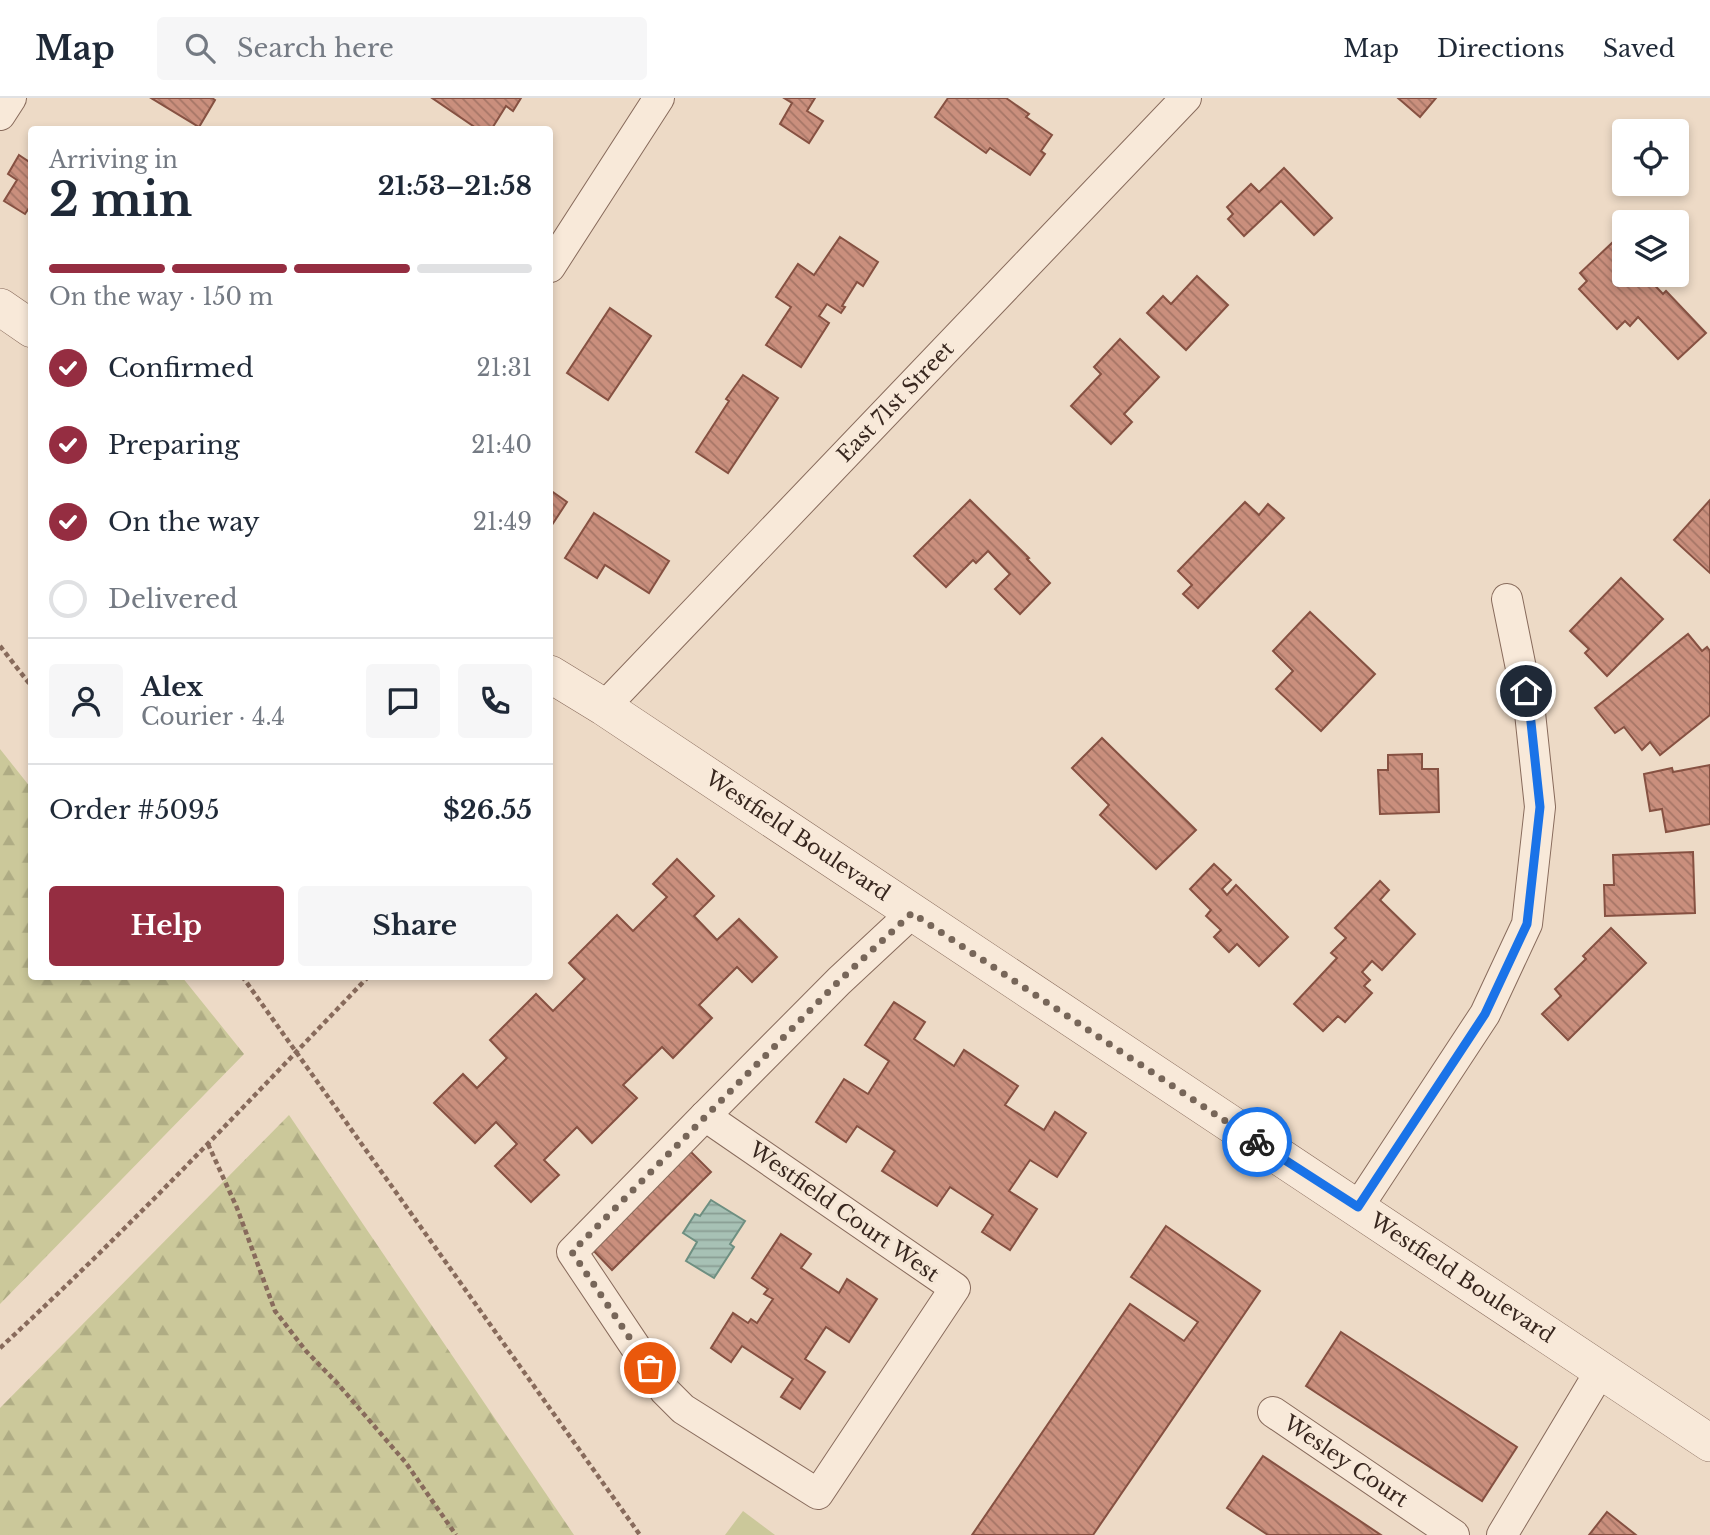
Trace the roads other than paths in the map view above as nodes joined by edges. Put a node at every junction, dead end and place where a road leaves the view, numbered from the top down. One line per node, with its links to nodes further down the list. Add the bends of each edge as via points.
1 (11, 98): 4 (street)
2 (659, 98): 5 (street)
3 (1186, 98): 10 (street, East 71st Street)
4 (0, 115)
5 (553, 262)
6 (0, 307): 7 (street)
7 (28, 325)
8 (1507, 599): 13 (street, via 1530,713 1540,807 1527,924 1485,1014)
9 (553, 676): 10 (street, Westfield Boulevard)
10 (604, 707): 11 (street, Westfield Boulevard)
11 (912, 913): 12 (street, Westfield Court West); 13 (street, Westfield Boulevard)
12 (705, 1116): 12 (street, Westfield Court West, via 572,1252 665,1391 683,1409 818,1494 956,1288)
13 (1358, 1207): 14 (street, Westfield Boulevard)
14 (1601, 1370): 16 (street, Westfield Boulevard); 18 (street)
15 (1273, 1412): 17 (street, Wesley Court)
16 (1710, 1443)
17 (1454, 1535)
18 (1502, 1535)

